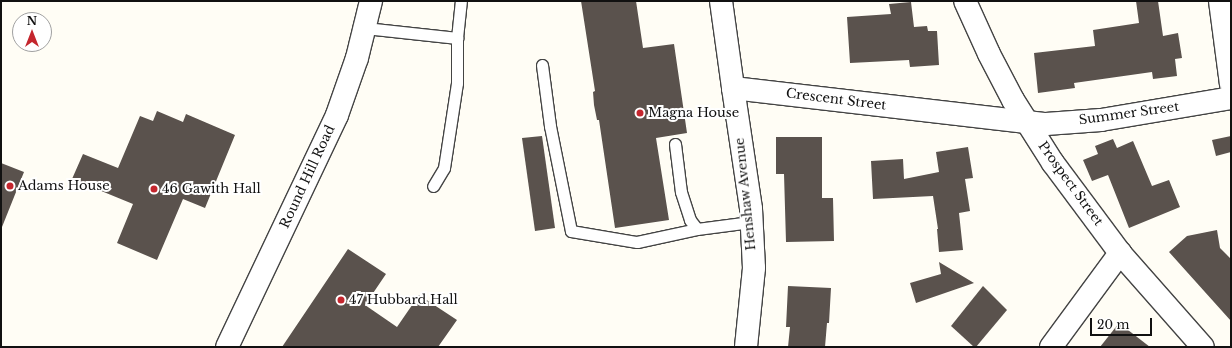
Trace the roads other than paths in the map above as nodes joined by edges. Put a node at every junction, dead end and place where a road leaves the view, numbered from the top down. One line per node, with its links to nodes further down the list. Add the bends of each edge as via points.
1 (371, 1): 6 (street, Round Hill Road)
2 (461, 1): 7 (lane)
3 (721, 1): 10 (street)
4 (965, 1): 12 (street, Prospect Street, via 989,54)
5 (1220, 1): 9 (street)
6 (365, 28): 7 (lane); 18 (street, Round Hill Road, via 351,79 337,115)
7 (457, 38): 14 (lane, via 457,83 444,168)
8 (542, 65): 16 (lane, via 550,126 571,231 637,242)
9 (1231, 84)
10 (733, 88): 12 (street, Crescent Street); 15 (street, Henshaw Avenue)
11 (1231, 98): 12 (street, Summer Street, via 1101,120 1046,124)
12 (1026, 122): 17 (street, Prospect Street)
13 (675, 144): 16 (lane, via 681,192 690,220)
14 (434, 186)
15 (751, 222): 16 (lane); 19 (street, Henshaw Avenue, via 754,268)
16 (697, 229)
17 (1120, 253): 20 (street); 21 (street, Prospect Street)
18 (227, 347)
19 (746, 347)
20 (1051, 347)
21 (1203, 347)

